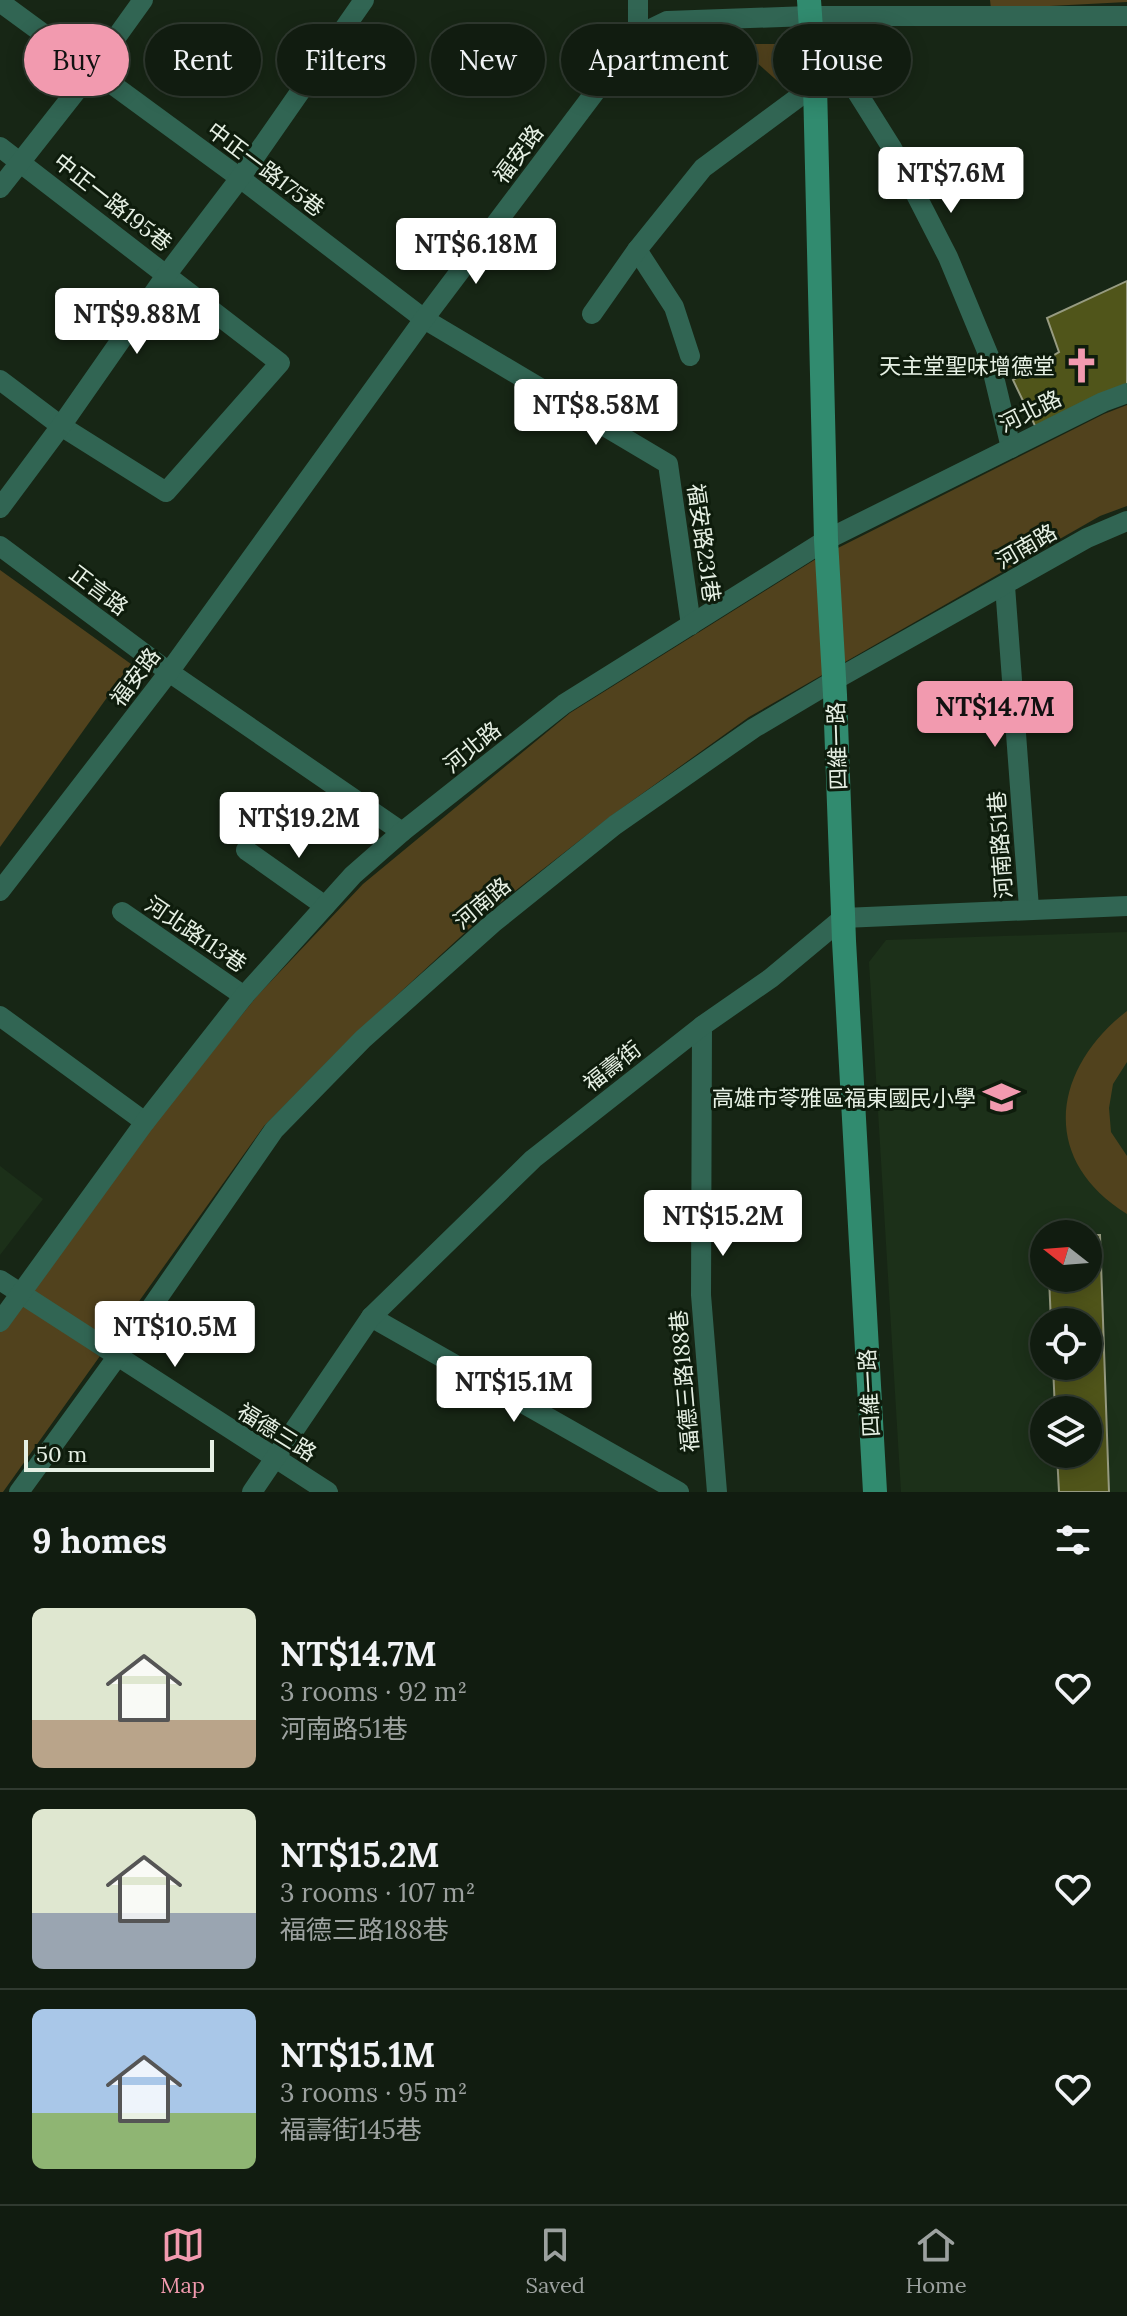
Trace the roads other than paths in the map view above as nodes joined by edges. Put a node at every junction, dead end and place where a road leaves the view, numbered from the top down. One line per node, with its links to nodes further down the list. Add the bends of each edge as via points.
1 (143, 0): 8 (street)
2 (364, 0): 18 (street)
3 (638, 0): 9 (street)
4 (0, 2): 7 (street, 中正一路175巷)
5 (809, 8): 6 (street); 10 (street); 28 (street, via 892,148 948,257 989,356)
6 (1127, 16)
7 (29, 24)
8 (126, 24)
9 (638, 24)
10 (661, 24)
11 (72, 96): 17 (street)
12 (127, 96): 18 (street, 中正一路175巷)
13 (592, 96): 23 (street, 福安路)
14 (800, 96): 20 (street, via 703,168)
15 (815, 96): 31 (street, 四維一路)
16 (0, 147): 17 (street, 中正一路195巷)
17 (21, 161): 19 (street); 21 (street, 中正一路195巷)
18 (240, 178): 21 (street); 23 (street, 中正一路175巷)
19 (0, 188)
20 (637, 250): 22 (street); 24 (street, via 674,307)
21 (167, 274): 27 (street); 27 (street, 中正一路195巷, via 280,363 166,492)
22 (592, 314)
23 (424, 319): 34 (street, 福安路231巷, via 668,464); 35 (street, 福安路)
24 (690, 356)
25 (0, 380): 27 (street, 中正一路195巷)
26 (1127, 393): 28 (street, 河北路)
27 (61, 426): 29 (street)
28 (1011, 448): 31 (street, 河北路)
29 (0, 508)
30 (1127, 521): 33 (street, 河南路)
31 (826, 540): 34 (street, 河北路); 36 (street, 四維一路)
32 (0, 546): 35 (street, 正言路)
33 (1005, 586): 36 (street, 河南路); 42 (street, 河南路51巷)
34 (691, 625): 37 (street, 河北路, via 564,704)
35 (169, 672): 37 (street, 正言路); 39 (street, 福安路)
36 (835, 680): 44 (street, 四維一路); 53 (street, 河南路, via 754,728 615,825 493,923 363,1039 274,1130)
37 (402, 832): 40 (street, 河北路)
38 (246, 850): 40 (street)
39 (0, 891)
40 (325, 906): 45 (street, 河北路)
41 (1127, 906): 42 (street)
42 (1029, 908): 44 (street)
43 (122, 912): 45 (street, 河北路113巷)
44 (843, 918): 47 (street, 福壽街); 60 (street, 四維一路)
45 (244, 996): 48 (street, 河北路)
46 (0, 1016): 48 (street)
47 (702, 1026): 51 (street, 福壽街, via 533,1159); 59 (street, 福德三路188巷, via 701,1295)
48 (145, 1122): 50 (street, 河北路)
49 (0, 1280): 50 (street, 福德三路)
50 (20, 1294): 52 (street, 河北路); 53 (street, 福德三路)
51 (371, 1317): 54 (street, 福壽街); 58 (street)
52 (0, 1322)
53 (117, 1357): 54 (street, 福德三路); 55 (street, 河南路)
54 (274, 1459): 56 (street, 福壽街); 57 (street, 福德三路)
55 (19, 1492)
56 (252, 1492)
57 (328, 1492)
58 (679, 1492)
59 (717, 1492)
60 (875, 1492)

